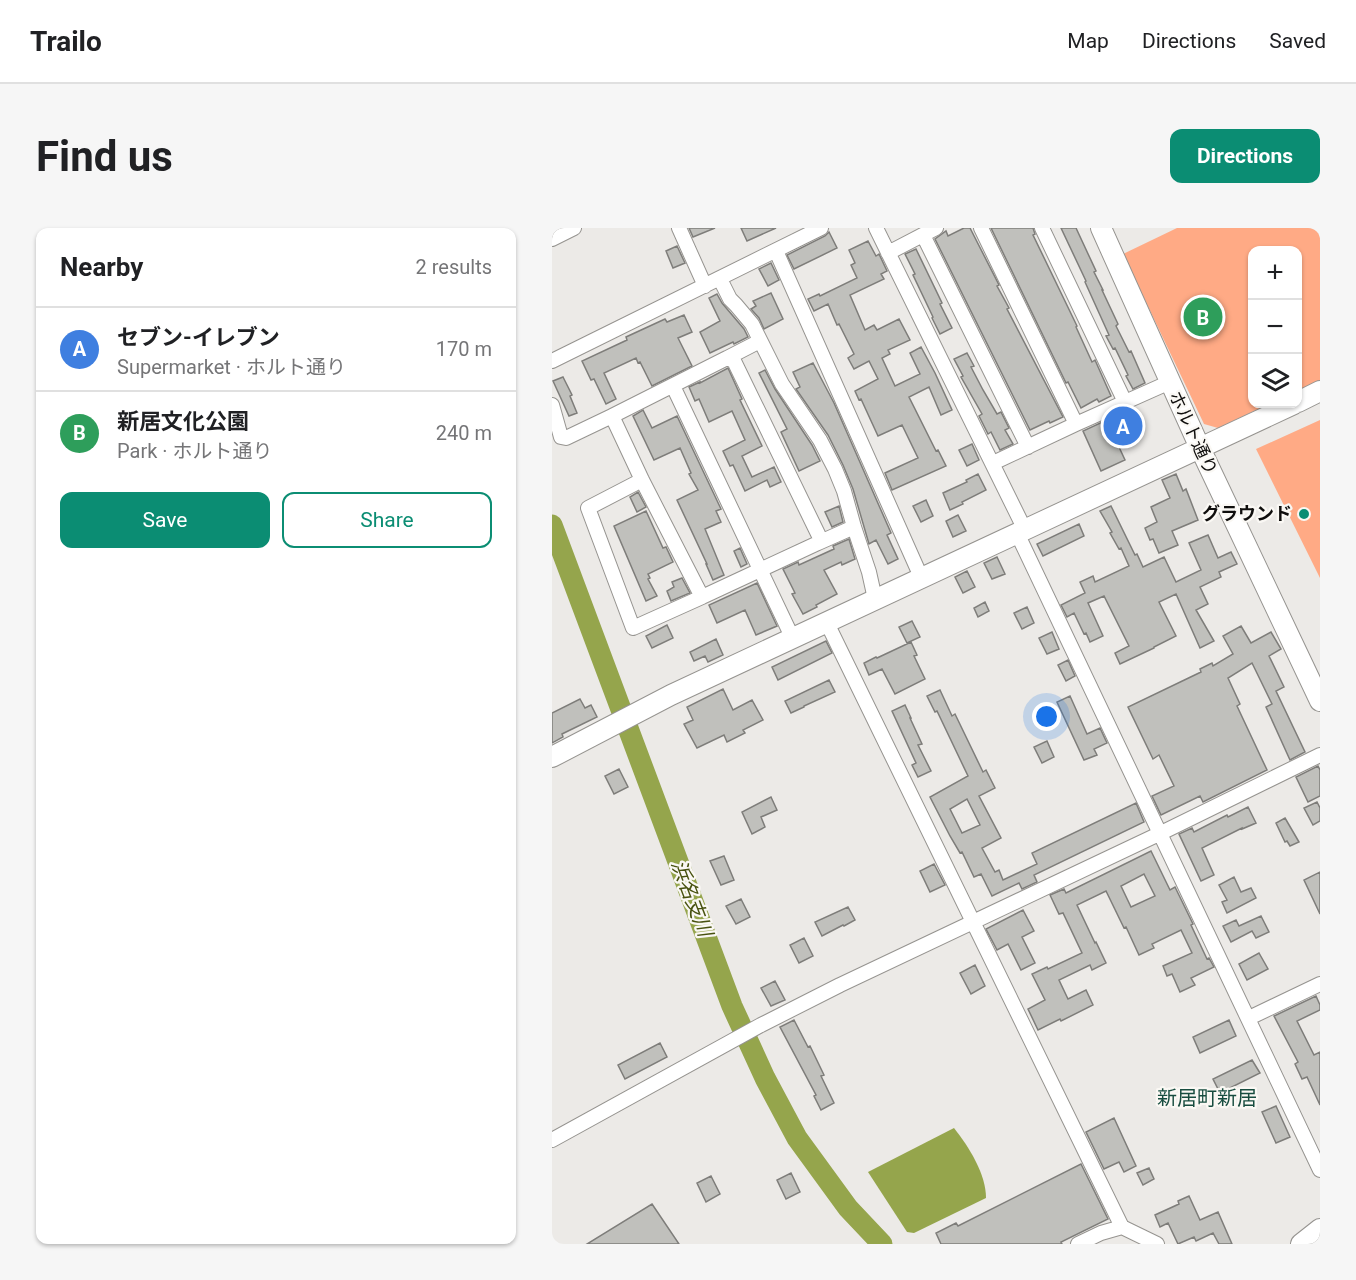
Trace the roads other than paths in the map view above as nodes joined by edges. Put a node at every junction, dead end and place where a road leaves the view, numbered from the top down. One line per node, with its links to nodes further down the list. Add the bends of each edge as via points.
1 (574, 228): 10 (street)
2 (679, 228): 14 (street)
3 (821, 228): 11 (street)
4 (876, 228): 12 (street)
5 (936, 228): 9 (street)
6 (981, 228): 26 (street)
7 (1042, 228): 22 (street)
8 (1101, 228): 18 (street, ホルト通り)
9 (923, 235): 12 (street); 27 (street)
10 (552, 239)
11 (776, 251): 13 (street); 35 (street)
12 (888, 253): 29 (street)
13 (720, 279): 14 (street); 15 (street)
14 (705, 286): 17 (street)
15 (760, 341): 16 (street); 31 (street, via 835,469)
16 (727, 358): 19 (street); 33 (street, via 734,361 744,380 820,538)
17 (552, 361)
18 (1170, 382): 22 (street); 28 (street, ホルト通り)
19 (673, 386): 25 (street); 34 (street)
20 (1320, 392): 21 (street)
21 (1302, 400)
22 (1125, 402): 26 (street)
23 (552, 405): 25 (street, via 561,437 566,438)
24 (1285, 408): 28 (street)
25 (612, 416): 30 (street)
26 (1076, 424): 27 (street)
27 (1028, 447): 29 (street)
28 (1200, 448): 32 (street); 40 (street, ホルト通り)
29 (993, 463): 32 (street)
30 (642, 480): 36 (street); 36 (street, via 588,508 633,628)
31 (854, 527): 33 (street); 37 (street)
32 (1021, 531): 35 (street); 43 (street)
33 (818, 543): 34 (street)
34 (760, 570): 36 (street); 39 (street)
35 (921, 577): 37 (street)
36 (702, 597)
37 (875, 599): 38 (street)
38 (827, 623): 39 (street); 44 (street)
39 (793, 639): 42 (street, via 671,695)
40 (1320, 701)
41 (1320, 755): 43 (street)
42 (552, 757)
43 (1161, 834): 44 (street); 46 (street)
44 (974, 923): 47 (street, via 761,1025); 49 (street)
45 (1320, 984): 46 (street)
46 (1249, 1018): 48 (street)
47 (552, 1140)
48 (1320, 1170)
49 (1122, 1227): 51 (street); 52 (street)
50 (1320, 1229): 53 (street)
51 (1078, 1244)
52 (1157, 1244)
53 (1301, 1244)

